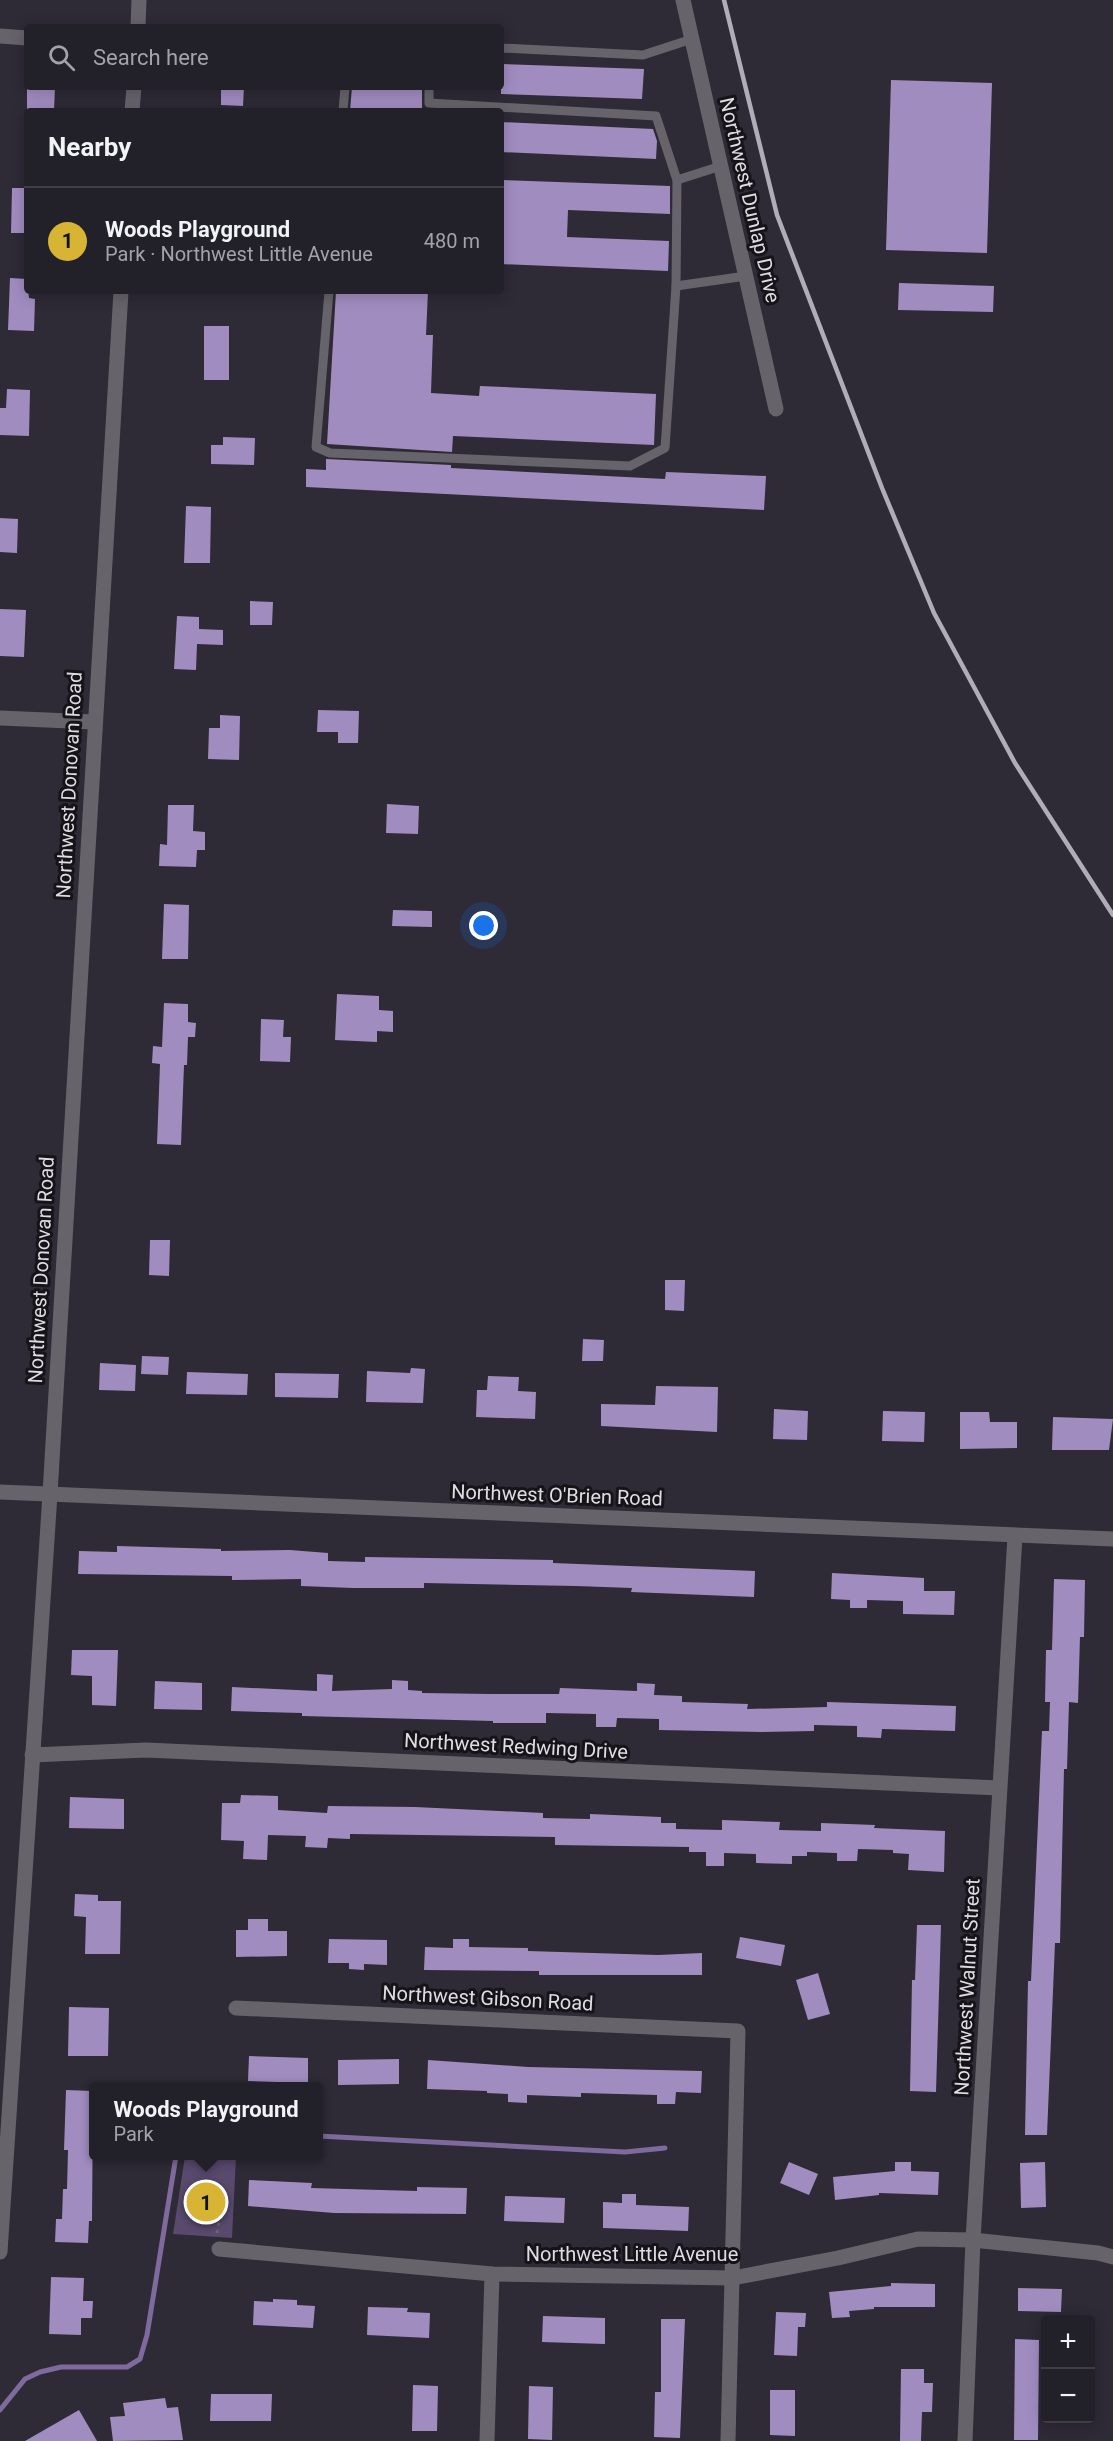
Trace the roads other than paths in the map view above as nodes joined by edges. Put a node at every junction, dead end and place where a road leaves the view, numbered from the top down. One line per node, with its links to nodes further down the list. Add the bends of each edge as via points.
1 (139, 0): 3 (street)
2 (682, 0): 6 (street, Northwest Dunlap Drive)
3 (138, 24)
4 (0, 36): 5 (street)
5 (24, 38)
6 (692, 39): 7 (lane, via 643,55); 13 (street, Northwest Dunlap Drive)
7 (504, 48)
8 (134, 90): 11 (street)
9 (345, 90): 12 (lane)
10 (429, 90): 14 (lane, via 429,103 656,116)
11 (132, 108)
12 (343, 108)
13 (720, 166): 14 (lane); 15 (street, Northwest Dunlap Drive)
14 (677, 180): 16 (lane)
15 (746, 276): 16 (lane); 19 (street, Northwest Dunlap Drive)
16 (676, 286): 18 (lane, via 665,448 630,466 330,453 316,447)
17 (121, 294): 21 (street, Northwest Donovan Road)
18 (328, 294)
19 (776, 409)
20 (0, 718): 21 (street)
21 (94, 722): 23 (street, Northwest Donovan Road)
22 (0, 1492): 23 (street, Northwest O'Brien Road)
23 (50, 1494): 24 (street, Northwest O'Brien Road); 26 (street, Northwest Donovan Road)
24 (1015, 1536): 25 (street, Northwest O'Brien Road); 27 (street, Northwest Walnut Street)
25 (1113, 1539)
26 (32, 1755): 27 (street, Northwest Redwing Drive, via 146,1750); 31 (street, Northwest Donovan Road)
27 (999, 1788): 29 (street, Northwest Walnut Street)
28 (236, 2008): 34 (street, Northwest Gibson Road, via 738,2031)
29 (973, 2240): 32 (street, Northwest Little Avenue); 34 (street, Northwest Little Avenue, via 918,2239); 37 (street, Northwest Walnut Street)
30 (219, 2249): 33 (street, Northwest Little Avenue)
31 (0, 2252)
32 (1113, 2257)
33 (492, 2274): 34 (street, Northwest Little Avenue); 35 (street)
34 (733, 2278): 36 (street)
35 (487, 2441)
36 (728, 2441)
37 (965, 2441)

